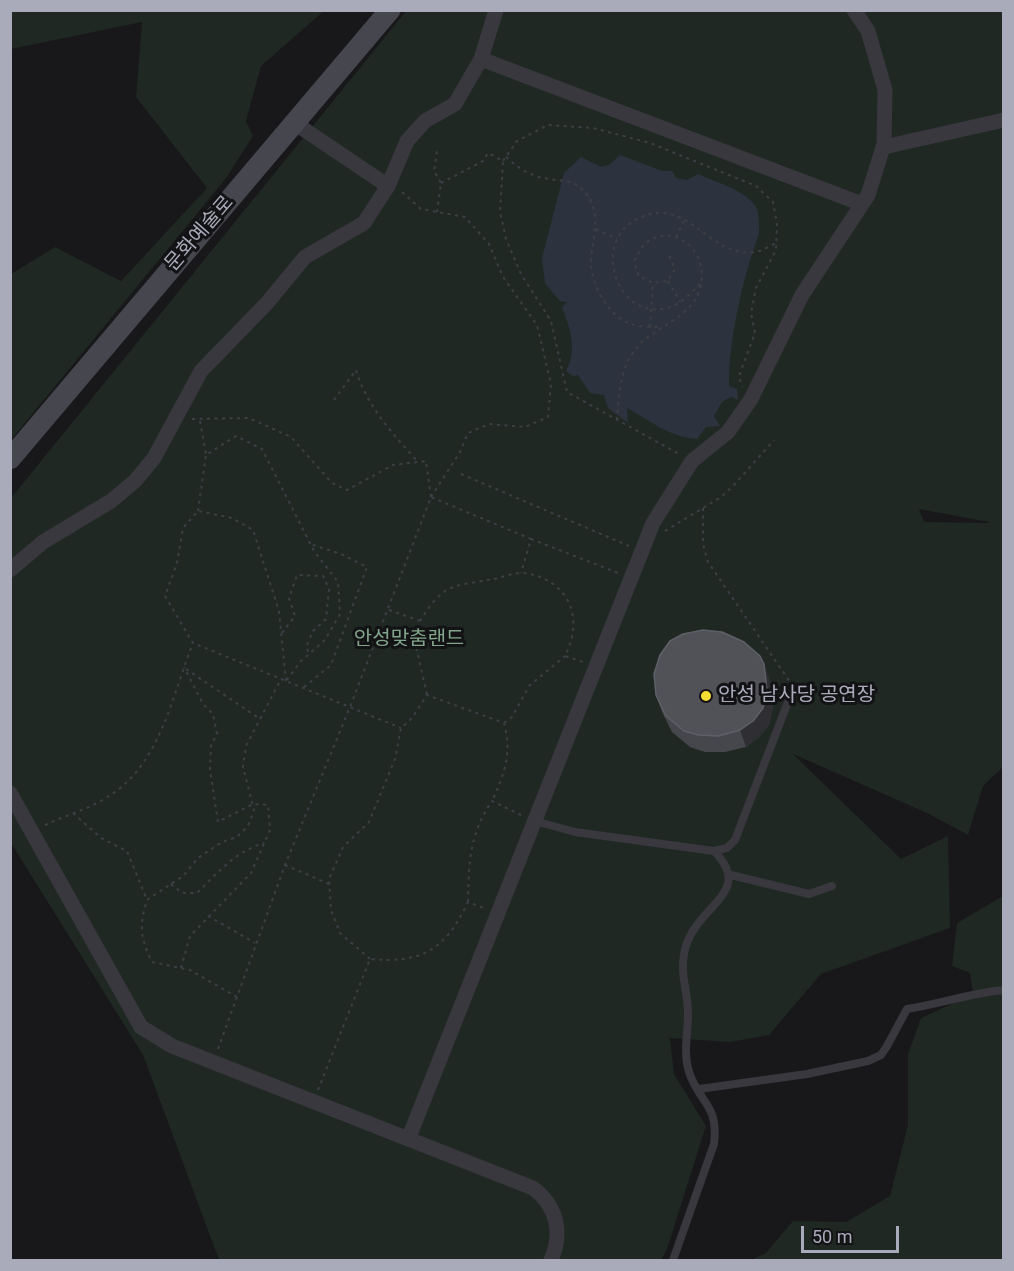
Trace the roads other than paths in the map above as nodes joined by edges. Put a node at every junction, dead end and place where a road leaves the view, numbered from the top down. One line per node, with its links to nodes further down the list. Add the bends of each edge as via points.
1 (390, 10): 6 (street, 문화예술로)
2 (496, 10): 4 (street)
3 (854, 10): 7 (street, via 868,31 885,90)
4 (481, 59): 8 (street, via 455,104 425,121 407,141); 9 (street)
5 (1004, 120): 7 (street)
6 (296, 124): 8 (street); 10 (street, 문화예술로)
7 (884, 147): 9 (street)
8 (388, 184): 11 (street, via 364,223 305,257 201,371 154,458 135,481 111,501 43,542)
9 (862, 204): 14 (street, via 802,295 748,403 728,432 692,461 662,506)
10 (10, 459)
11 (10, 570)
12 (790, 694): 15 (lane, via 735,840 727,848)
13 (10, 793): 20 (street, via 141,1026 172,1046)
14 (535, 821): 15 (lane, via 574,832); 20 (street)
15 (714, 851): 16 (lane)
16 (731, 875): 17 (lane, via 809,894); 19 (lane, via 728,888 690,932 684,954 688,1011 685,1047 690,1073)
17 (832, 886)
18 (1004, 990): 19 (lane, via 963,994 907,1009 881,1055 868,1060 807,1074)
19 (699, 1089): 22 (lane, via 716,1125 714,1144)
20 (409, 1137): 21 (street, via 520,1182 543,1196 557,1222 558,1238)
21 (551, 1260)
22 (673, 1260)

